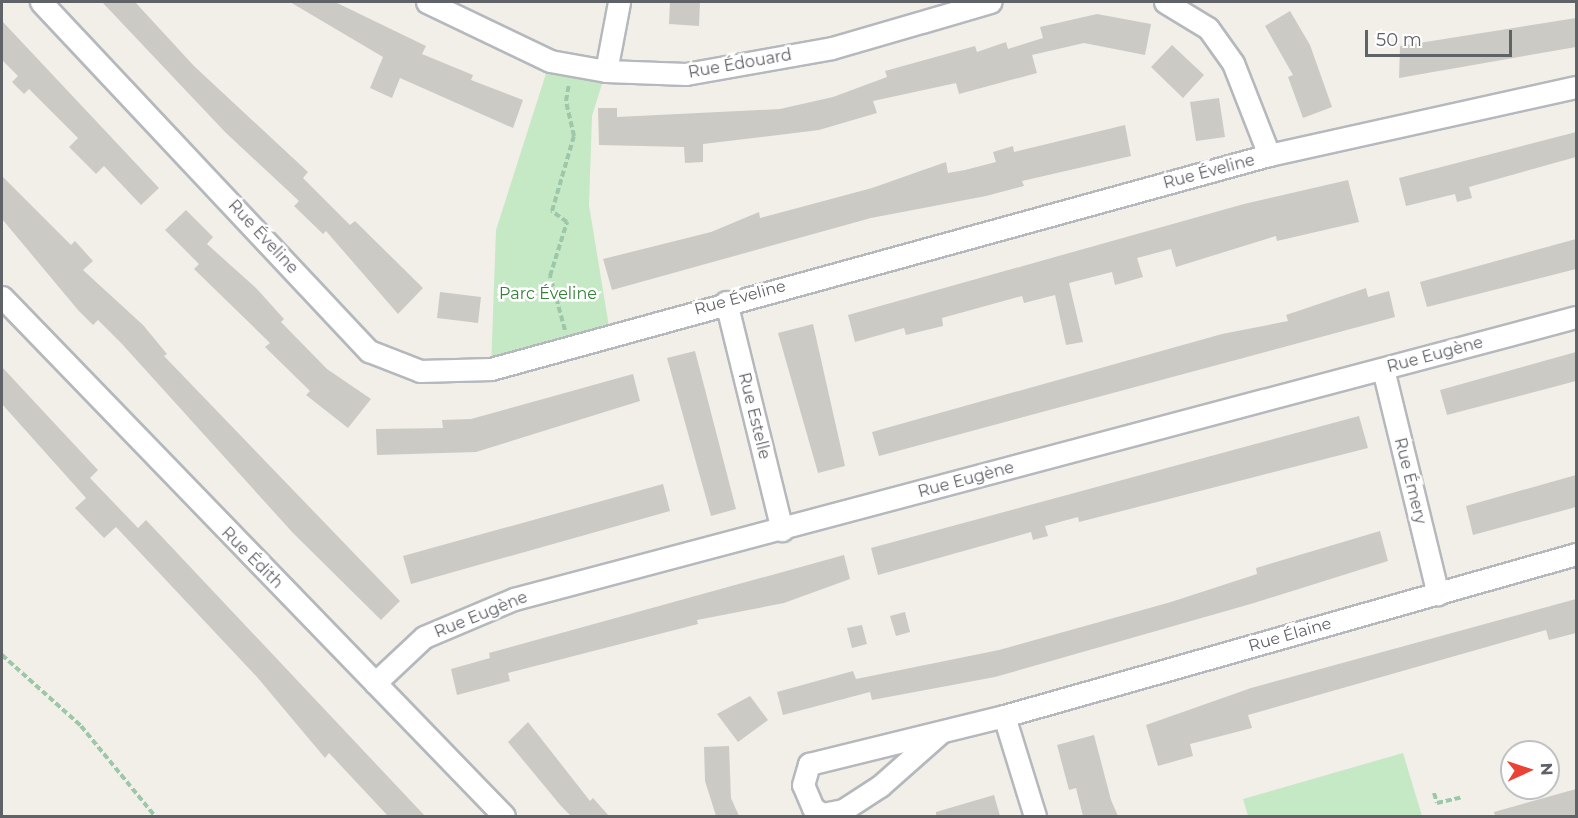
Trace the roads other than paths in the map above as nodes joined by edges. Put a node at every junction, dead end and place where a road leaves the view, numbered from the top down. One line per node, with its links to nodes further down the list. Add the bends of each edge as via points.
1 (41, 2): 10 (street, Rue Éveline, via 369,351 420,371 479,369)
2 (427, 2): 6 (street, Rue Édouard, via 469,26 550,61)
3 (619, 2): 6 (street)
4 (990, 2): 6 (street, Rue Édouard, via 821,50 686,74)
5 (1165, 2): 8 (street, via 1208,28 1233,63)
6 (606, 71)
7 (1576, 87): 8 (street, Rue Éveline)
8 (1269, 155): 10 (street, Rue Éveline)
9 (2, 297): 16 (street, Rue Édith)
10 (726, 302): 13 (street, Rue Estelle)
11 (1576, 317): 12 (street, Rue Eugène)
12 (1383, 369): 13 (street, Rue Eugène); 15 (street, Rue Émery)
13 (782, 530): 16 (street, Rue Eugène, via 514,599 424,637)
14 (1576, 554): 15 (street, Rue Élaine)
15 (1438, 594): 17 (street, Rue Élaine)
16 (375, 683): 19 (street, Rue Édith)
17 (1004, 716): 18 (street, Rue Élaine); 20 (street)
18 (940, 733): 18 (street, Rue Élaine, via 808,764 803,785 813,808 822,814 843,810 880,786)
19 (504, 816)
20 (1035, 816)

